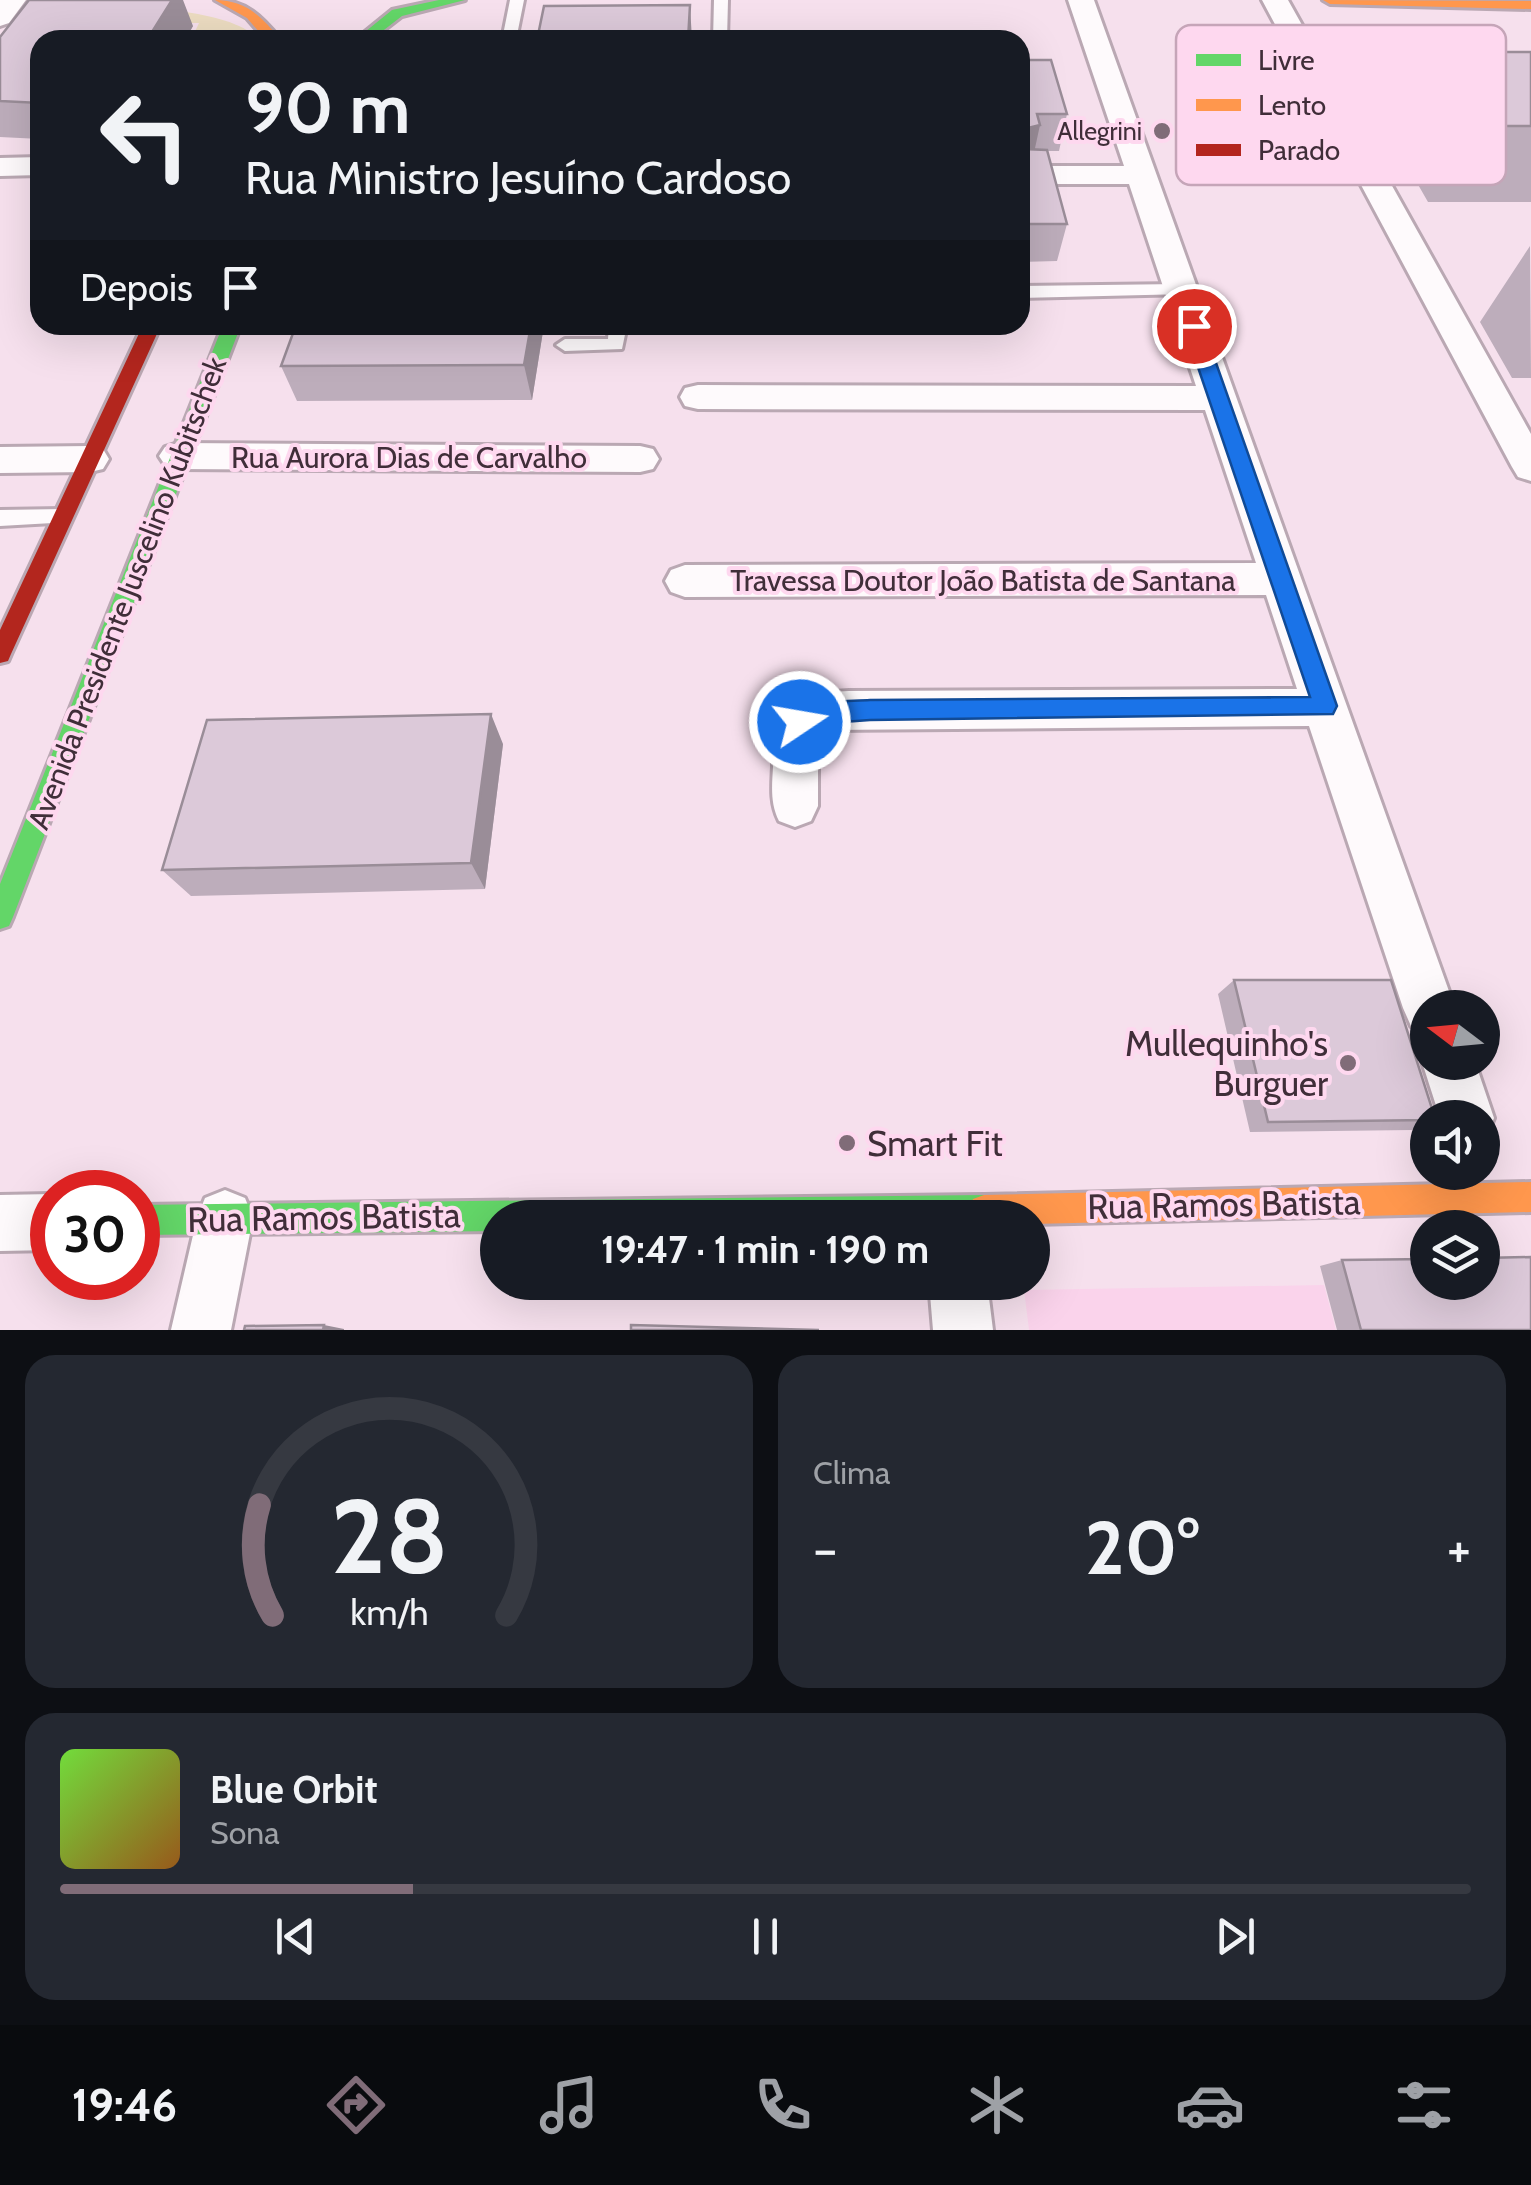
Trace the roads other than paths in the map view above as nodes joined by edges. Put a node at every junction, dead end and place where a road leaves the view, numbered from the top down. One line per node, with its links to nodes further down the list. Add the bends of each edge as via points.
1 (13, 0): 11 (street)
2 (222, 0): 13 (main road)
3 (458, 0): 15 (main road, via 397,14)
4 (516, 0): 16 (lane)
5 (721, 0): 17 (lane)
6 (1081, 0): 20 (street)
7 (1275, 0): 12 (street)
8 (1330, 0): 9 (main road)
9 (1523, 4)
10 (361, 11): 14 (main road)
11 (0, 18)
12 (1289, 25)
13 (270, 30)
14 (354, 30)
15 (375, 30)
16 (511, 30)
17 (720, 30)
18 (30, 166): 19 (street)
19 (0, 167)
20 (1141, 174): 21 (street); 23 (street)
21 (1030, 175)
22 (1376, 185): 35 (street)
23 (1181, 290): 24 (lane); 30 (street)
24 (1030, 292)
25 (147, 335): 32 (main road)
26 (228, 335): 31 (main road, Avenida Presidente Juscelino Kubitschek)
27 (617, 335): 28 (lane, via 616,345)
28 (565, 345)
29 (698, 397): 30 (street)
30 (1218, 398): 38 (street)
31 (178, 456): 33 (street, Rua Aurora Dias de Carvalho); 43 (main road, Avenida Presidente Juscelino Kubitschek)
32 (90, 458): 34 (street); 36 (main road)
33 (640, 459)
34 (0, 460)
35 (1531, 467)
36 (63, 517): 37 (lane); 40 (main road)
37 (0, 518)
38 (1281, 580): 39 (street, Travessa Doutor João Batista de Santana); 41 (street)
39 (685, 581)
40 (3, 642)
41 (1325, 706): 42 (street, via 812,714 796,732); 44 (street)
42 (794, 806)
43 (0, 917)
44 (1423, 990)
45 (1503, 1185): 46 (main road, Rua Ramos Batista)
46 (1050, 1209)
47 (480, 1217): 48 (main road, Rua Ramos Batista)
48 (225, 1218): 49 (main road, Rua Ramos Batista); 53 (street)
49 (160, 1219)
50 (30, 1222): 51 (street)
51 (0, 1223)
52 (960, 1300): 54 (street)
53 (201, 1330)
54 (962, 1330)

